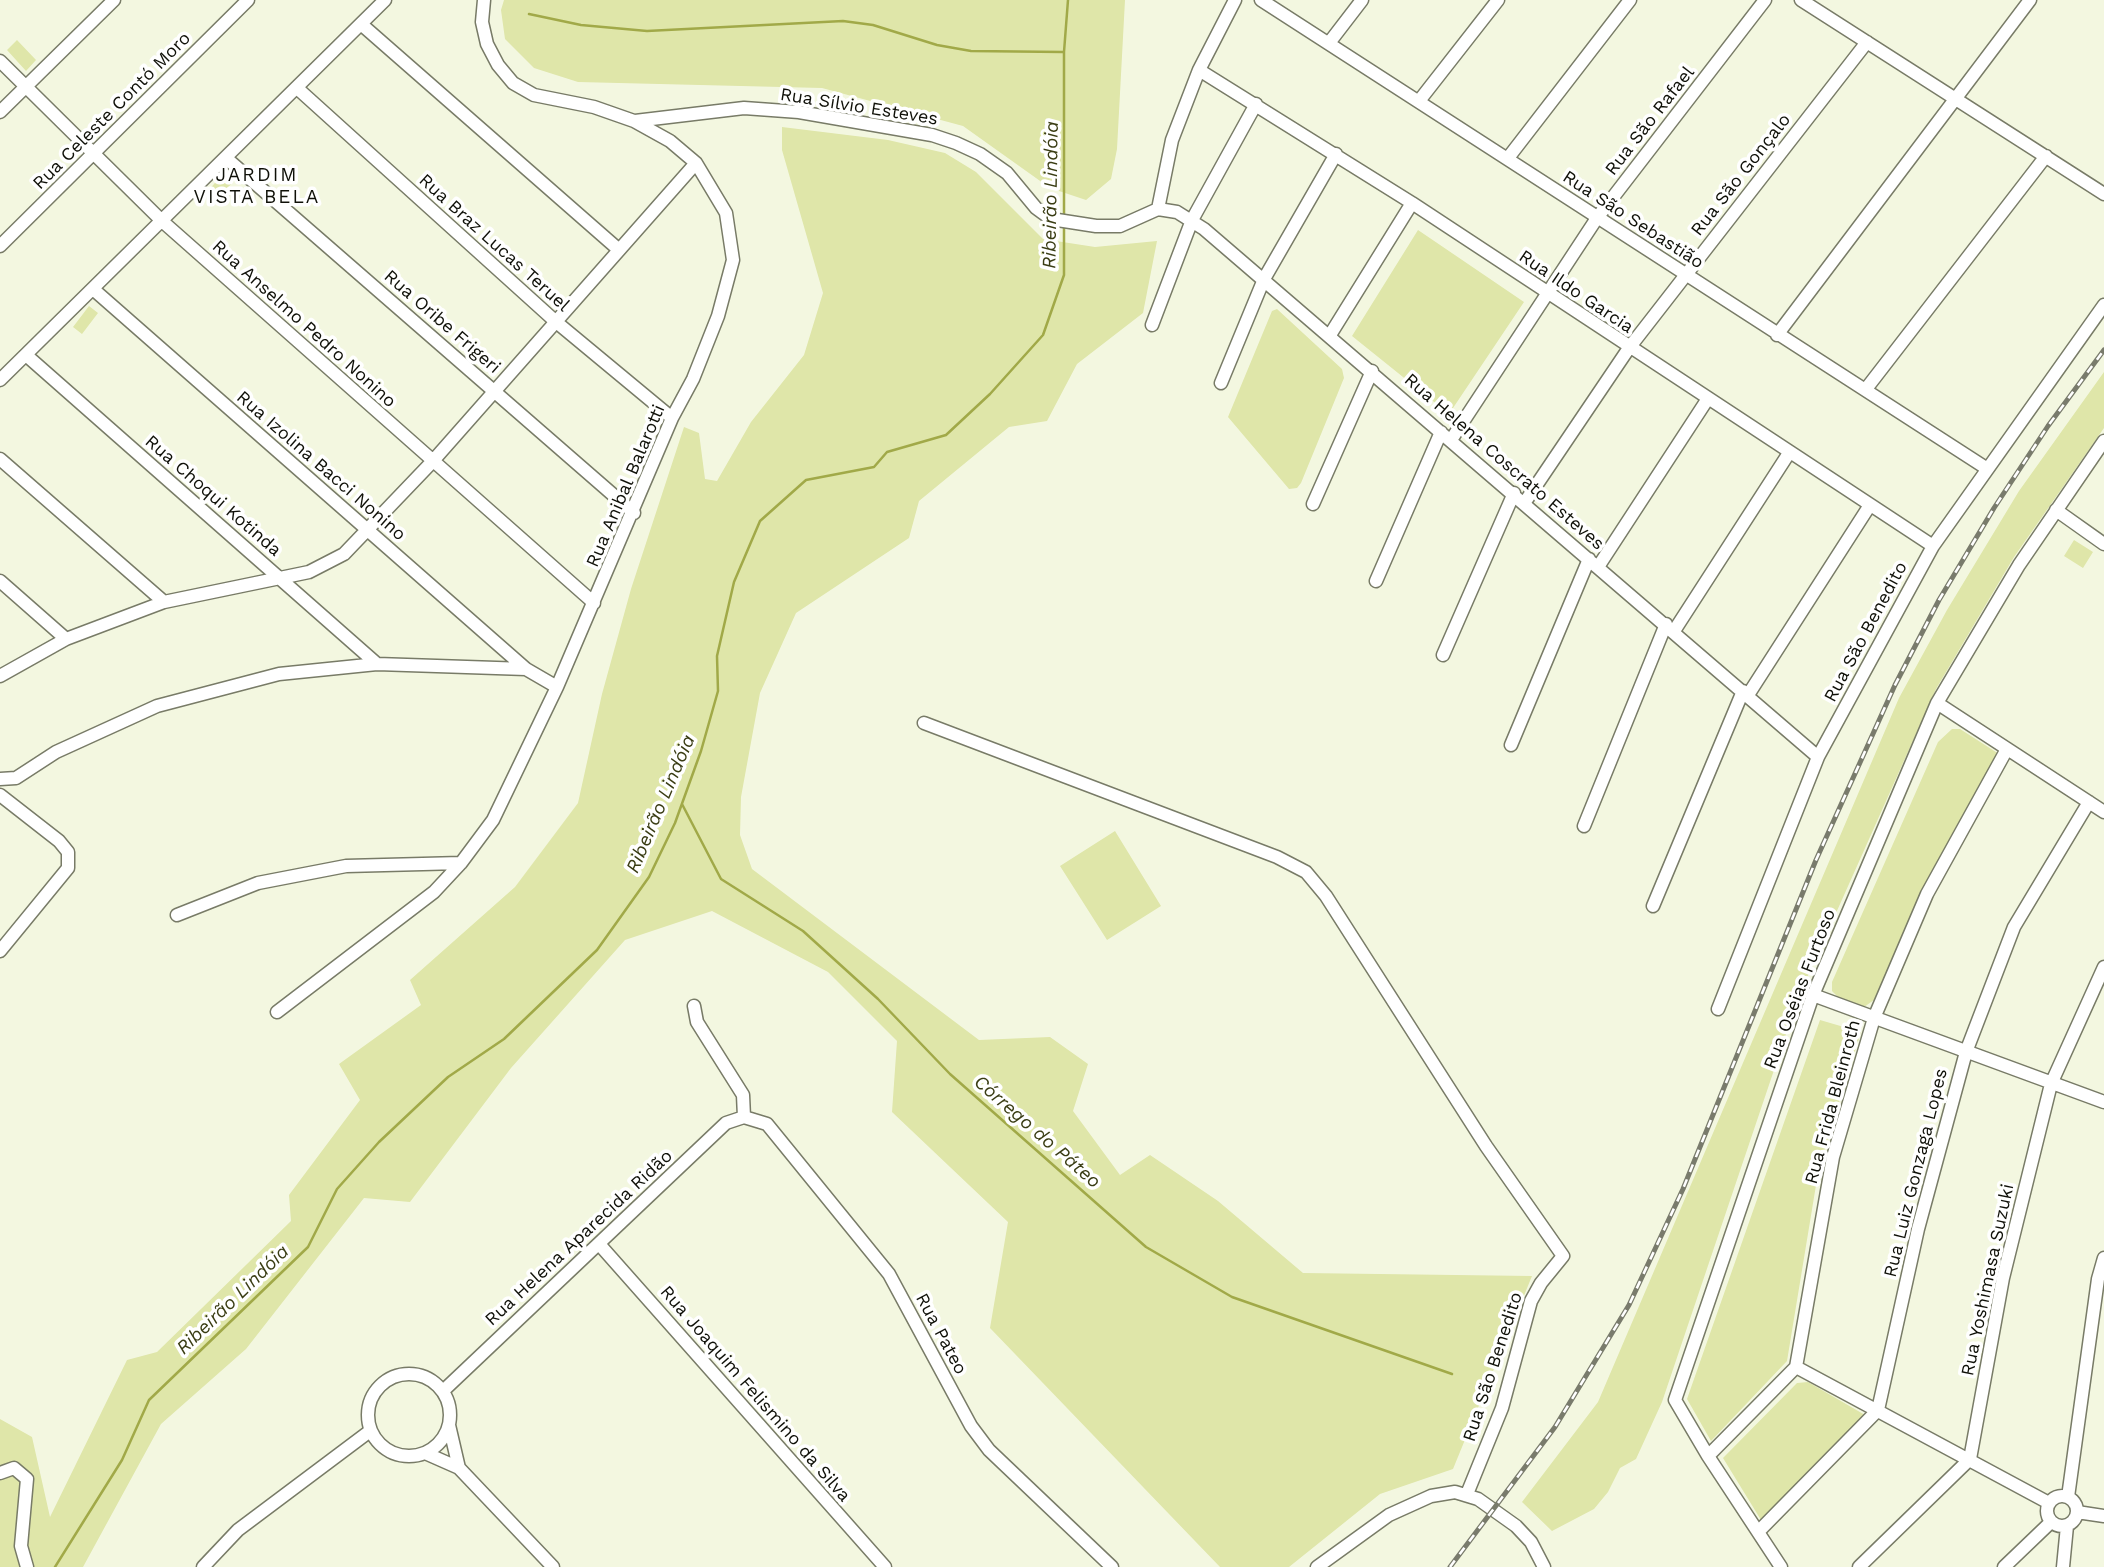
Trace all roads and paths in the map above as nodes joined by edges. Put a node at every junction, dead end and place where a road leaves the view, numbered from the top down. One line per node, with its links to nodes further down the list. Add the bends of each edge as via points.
1 (114, 0): 18 (street)
2 (248, 0): 25 (street, Rua Celeste Contó Moro)
3 (386, 0): 13 (street)
4 (483, 0): 24 (street, Rua Anibal Balarotti, via 486,44 513,83 534,95)
5 (1235, 0): 17 (street)
6 (1261, 0): 14 (street, Rua São Sebastião)
7 (1362, 0): 14 (street)
8 (1498, 0): 21 (street)
9 (1629, 0): 29 (street)
10 (1765, 0): 34 (street, Rua São Rafael)
11 (1801, 0): 15 (street)
12 (2030, 0): 20 (street)
13 (361, 24): 19 (street); 38 (street)
14 (1329, 43): 21 (street, Rua São Sebastião)
15 (1867, 43): 20 (street); 39 (street, Rua São Gonçalo)
16 (0, 61): 18 (street, Rua Anselmo Pedro Nonino)
17 (1199, 70): 22 (street, Rua Ildo Garcia); 33 (street, via 1171,140)
18 (26, 87): 23 (street); 25 (street, Rua Anselmo Pedro Nonino)
19 (297, 88): 28 (street); 44 (street, Rua Braz Lucas Teruel)
20 (1957, 100): 27 (street); 47 (street)
21 (1419, 102): 29 (street, Rua São Sebastião)
22 (1256, 104): 26 (street, Rua Ildo Garcia); 35 (street)
23 (0, 112)
24 (634, 121): 30 (street, Rua Anibal Balarotti, via 670,141); 33 (street, Rua Sílvio Esteves, via 744,108 799,112 932,135 980,154 1007,173 1051,219 1120,226)
25 (94, 154): 36 (street, Rua Anselmo Pedro Nonino); 37 (street, Rua Celeste Contó Moro)
26 (1336, 154): 32 (street, Rua Ildo Garcia); 40 (street)
27 (2046, 156): 31 (street); 53 (street)
28 (226, 158): 36 (street); 54 (street, Rua Oribe Frigeri)
29 (1508, 158): 34 (street, Rua São Sebastião)
30 (696, 163): 38 (street); 56 (street, Rua Anibal Balarotti, via 726,213 733,260 718,316)
31 (2104, 194)
32 (1412, 203): 42 (street, Rua Ildo Garcia); 46 (street)
33 (1158, 209): 35 (street, Rua Helena Coscrato Esteves)
34 (1597, 218): 39 (street, Rua São Sebastião); 42 (street, Rua São Rafael)
35 (1192, 220): 40 (street, Rua Helena Coscrato Esteves); 45 (street)
36 (162, 221): 41 (street); 61 (street, Rua Anselmo Pedro Nonino)
37 (0, 246)
38 (618, 249): 44 (street)
39 (1685, 275): 47 (street, Rua São Sebastião); 48 (street, Rua São Gonçalo)
40 (1264, 279): 46 (street, Rua Helena Coscrato Esteves); 52 (street)
41 (93, 289): 49 (street); 69 (street, Rua Izolina Bacci Nonino)
42 (1545, 292): 48 (street, Rua Ildo Garcia); 57 (street, Rua São Rafael)
43 (2104, 305): 62 (street, Rua São Benedito)
44 (555, 321): 54 (street); 56 (street, Rua Braz Lucas Teruel)
45 (1152, 325)
46 (1330, 335): 50 (street, Rua Helena Coscrato Esteves)
47 (1777, 335): 53 (street, Rua São Sebastião)
48 (1629, 348): 55 (street, Rua Ildo Garcia); 64 (street, Rua São Gonçalo)
49 (26, 355): 51 (street); 73 (street, Rua Choqui Kotinda)
50 (1371, 371): 57 (street, Rua Helena Coscrato Esteves); 65 (street)
51 (0, 380)
52 (1221, 383)
53 (1866, 388): 62 (street, Rua São Sebastião)
54 (493, 390): 61 (street); 68 (street, Rua Oribe Frigeri)
55 (1707, 400): 59 (street, Rua Ildo Garcia); 72 (street)
56 (672, 418): 68 (street, Rua Anibal Balarotti)
57 (1446, 436): 63 (street, Rua Helena Coscrato Esteves); 75 (street, Rua São Rafael)
58 (2104, 441): 67 (street, Rua Oséias Furtoso)
59 (1789, 453): 66 (street, Rua Ildo Garcia); 78 (street)
60 (0, 459): 76 (street)
61 (432, 462): 69 (street); 77 (street, Rua Anselmo Pedro Nonino)
62 (1986, 468): 71 (street, Rua São Benedito)
63 (1514, 493): 64 (street, Rua Helena Coscrato Esteves); 80 (street)
64 (1525, 502): 72 (street, Rua Helena Coscrato Esteves)
65 (1312, 504)
66 (1870, 505): 71 (street, Rua Ildo Garcia); 85 (street)
67 (2056, 510): 70 (street); 86 (street, Rua Oséias Furtoso)
68 (634, 513): 77 (street, Rua Anibal Balarotti)
69 (368, 531): 73 (street, via 344,554 309,572); 82 (street, Rua Izolina Bacci Nonino)
70 (2104, 544)
71 (1933, 546): 90 (street, Rua São Benedito)
72 (1594, 563): 78 (street, Rua Helena Coscrato Esteves); 88 (street)
73 (282, 579): 76 (street); 81 (street, Rua Choqui Kotinda)
74 (0, 581): 79 (street)
75 (1376, 581)
76 (164, 602): 79 (street)
77 (594, 603): 84 (street, Rua Anibal Balarotti)
78 (1670, 627): 85 (street, Rua Helena Coscrato Esteves); 95 (street)
79 (66, 639): 83 (street)
80 (1443, 655)
81 (377, 664): 82 (street); 91 (street, via 279,674 157,706 56,752 16,778)
82 (526, 669): 84 (street, Rua Izolina Bacci Nonino)
83 (0, 676)
84 (557, 687): 96 (street, Rua Anibal Balarotti, via 493,820)
85 (1745, 693): 90 (street, Rua Helena Coscrato Esteves); 97 (street)
86 (1937, 703): 89 (street); 101 (street, Rua Oséias Furtoso)
87 (925, 723): 122 (street, Rua São Benedito, via 1277,857 1306,872 1326,896 1486,1146 1563,1256 1531,1301 1502,1408)
88 (1511, 745)
89 (2007, 749): 93 (street); 105 (street, Rua Frida Bleinroth, via 1927,894)
90 (1818, 757): 103 (street, Rua São Benedito)
91 (0, 779)
92 (0, 794): 99 (street, via 68,852 68,868)
93 (2089, 802): 94 (street); 106 (street, Rua Luiz Gonzaga Lopes, via 2014,927)
94 (2104, 812)
95 (1584, 826)
96 (461, 863): 98 (street, via 346,866 258,883); 104 (street, Rua Anibal Balarotti, via 434,892)
97 (1653, 906)
98 (177, 915)
99 (0, 951)
100 (2104, 967): 107 (street, Rua Yoshimasa Suzuki)
101 (1813, 995): 105 (street); 118 (street, Rua Oséias Furtoso, via 1675,1400)
102 (694, 1006): 109 (street, via 696,1022 743,1096)
103 (1718, 1009)
104 (277, 1012)
105 (1874, 1018): 106 (street); 112 (street, Rua Frida Bleinroth, via 1833,1157)
106 (1966, 1052): 107 (street); 114 (street, Rua Luiz Gonzaga Lopes, via 1918,1229)
107 (2051, 1084): 108 (street); 119 (street, Rua Yoshimasa Suzuki, via 2003,1278)
108 (2104, 1102)
109 (744, 1117): 110 (street, Rua Helena Aparecida Ridão, via 726,1123); 134 (street, Rua Pateo, via 767,1124 889,1274 971,1426 989,1450)
110 (599, 1244): 113 (street, Rua Helena Aparecida Ridão); 133 (street, Rua Joaquim Felismino da Silva)
111 (2104, 1258): 123 (street)
112 (1796, 1367): 114 (street); 118 (street)
113 (443, 1391): 115 (street); 116 (street, via 419,1374 391,1377 371,1397 367,1411)
114 (1878, 1410): 119 (street); 129 (street)
115 (449, 1424): 117 (street, via 437,1445); 120 (street)
116 (370, 1431): 117 (street, via 384,1449 397,1455); 131 (street, via 238,1530)
117 (425, 1453): 120 (street)
118 (1708, 1456): 129 (street, Rua Oséias Furtoso)
119 (1970, 1459): 124 (street); 138 (street)
120 (459, 1468): 132 (street)
121 (0, 1473): 130 (street, via 13,1468 27,1479 21,1546)
122 (1467, 1494): 135 (street, via 1444,1492 1409,1505); 136 (street, via 1524,1533)
123 (2068, 1497): 124 (street, via 2055,1497); 125 (street)
124 (2049, 1503): 127 (street, via 2046,1513)
125 (2077, 1512): 126 (street); 128 (street)
126 (2104, 1516)
127 (2051, 1522): 128 (street); 139 (street)
128 (2067, 1526): 140 (street)
129 (1758, 1532): 137 (street, Rua Oséias Furtoso)
130 (27, 1567)
131 (203, 1567)
132 (553, 1567)
133 (885, 1567)
134 (1112, 1567)
135 (1317, 1567)
136 (1544, 1567)
137 (1781, 1567)
138 (1859, 1567)
139 (2004, 1567)
140 (2063, 1567)

